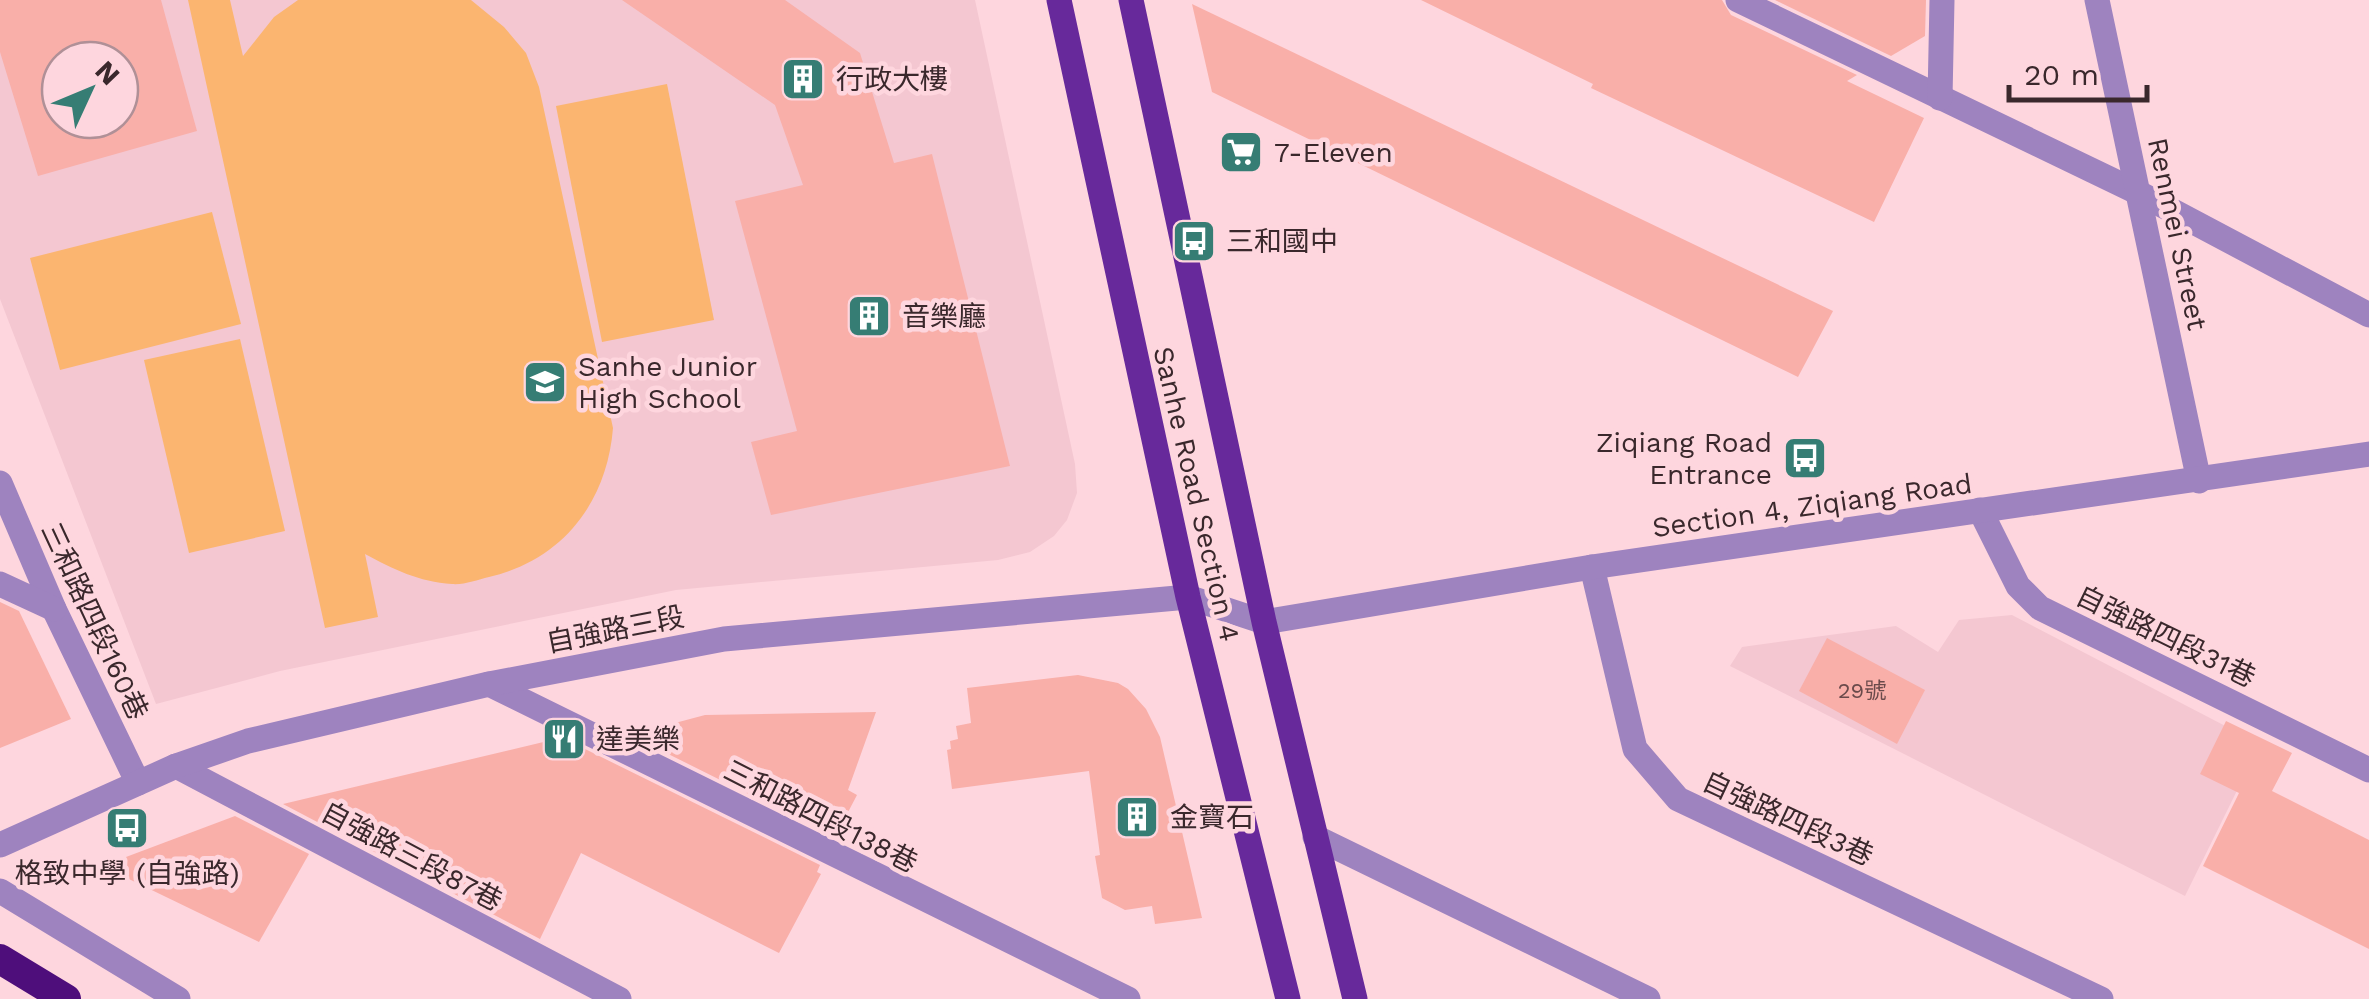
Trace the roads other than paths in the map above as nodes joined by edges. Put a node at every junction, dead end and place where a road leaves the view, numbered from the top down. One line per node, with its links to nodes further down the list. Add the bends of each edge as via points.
1 (1059, 0): 15 (main road, Sanhe Road Section 4)
2 (1131, 0): 17 (main road, Sanhe Road Section 4)
3 (1738, 0): 6 (street)
4 (1942, 0): 6 (street)
5 (2097, 0): 7 (street, Renmei Street)
6 (1940, 98): 7 (street)
7 (2139, 193): 8 (street); 10 (street, Renmei Street)
8 (2369, 315)
9 (2369, 454): 10 (street, Section 4, Ziqiang Road)
10 (2198, 481): 12 (street, Section 4, Ziqiang Road)
11 (0, 483): 16 (street, 三和路四段160巷)
12 (1980, 510): 13 (street, Section 4, Ziqiang Road); 20 (street, 自強路四段31巷, via 2018,586 2040,608)
13 (1592, 567): 17 (street, Section 4, Ziqiang Road); 33 (street, 自強路四段3巷, via 1635,749 1678,798)
14 (0, 584): 16 (street)
15 (1188, 597): 17 (street, 自強路三段); 18 (street, 自強路三段, via 724,639); 31 (main road, Sanhe Road Section 4)
16 (54, 608): 21 (street, 三和路四段160巷)
17 (1264, 622): 22 (main road, Sanhe Road Section 4)
18 (490, 684): 19 (street, 自強路三段, via 248,741); 30 (street, 三和路四段138巷)
19 (176, 766): 21 (street, 自強路三段); 29 (street, 自強路三段87巷)
20 (2369, 770)
21 (138, 783): 23 (street, 自強路三段)
22 (1314, 837): 26 (main road, Sanhe Road Section 4); 32 (street)
23 (0, 845)
24 (0, 891): 28 (street)
25 (0, 959): 27 (highway)
26 (1358, 997)
27 (66, 999)
28 (178, 999)
29 (619, 999)
30 (1128, 999)
31 (1288, 999)
32 (1648, 999)
33 (2102, 999)

